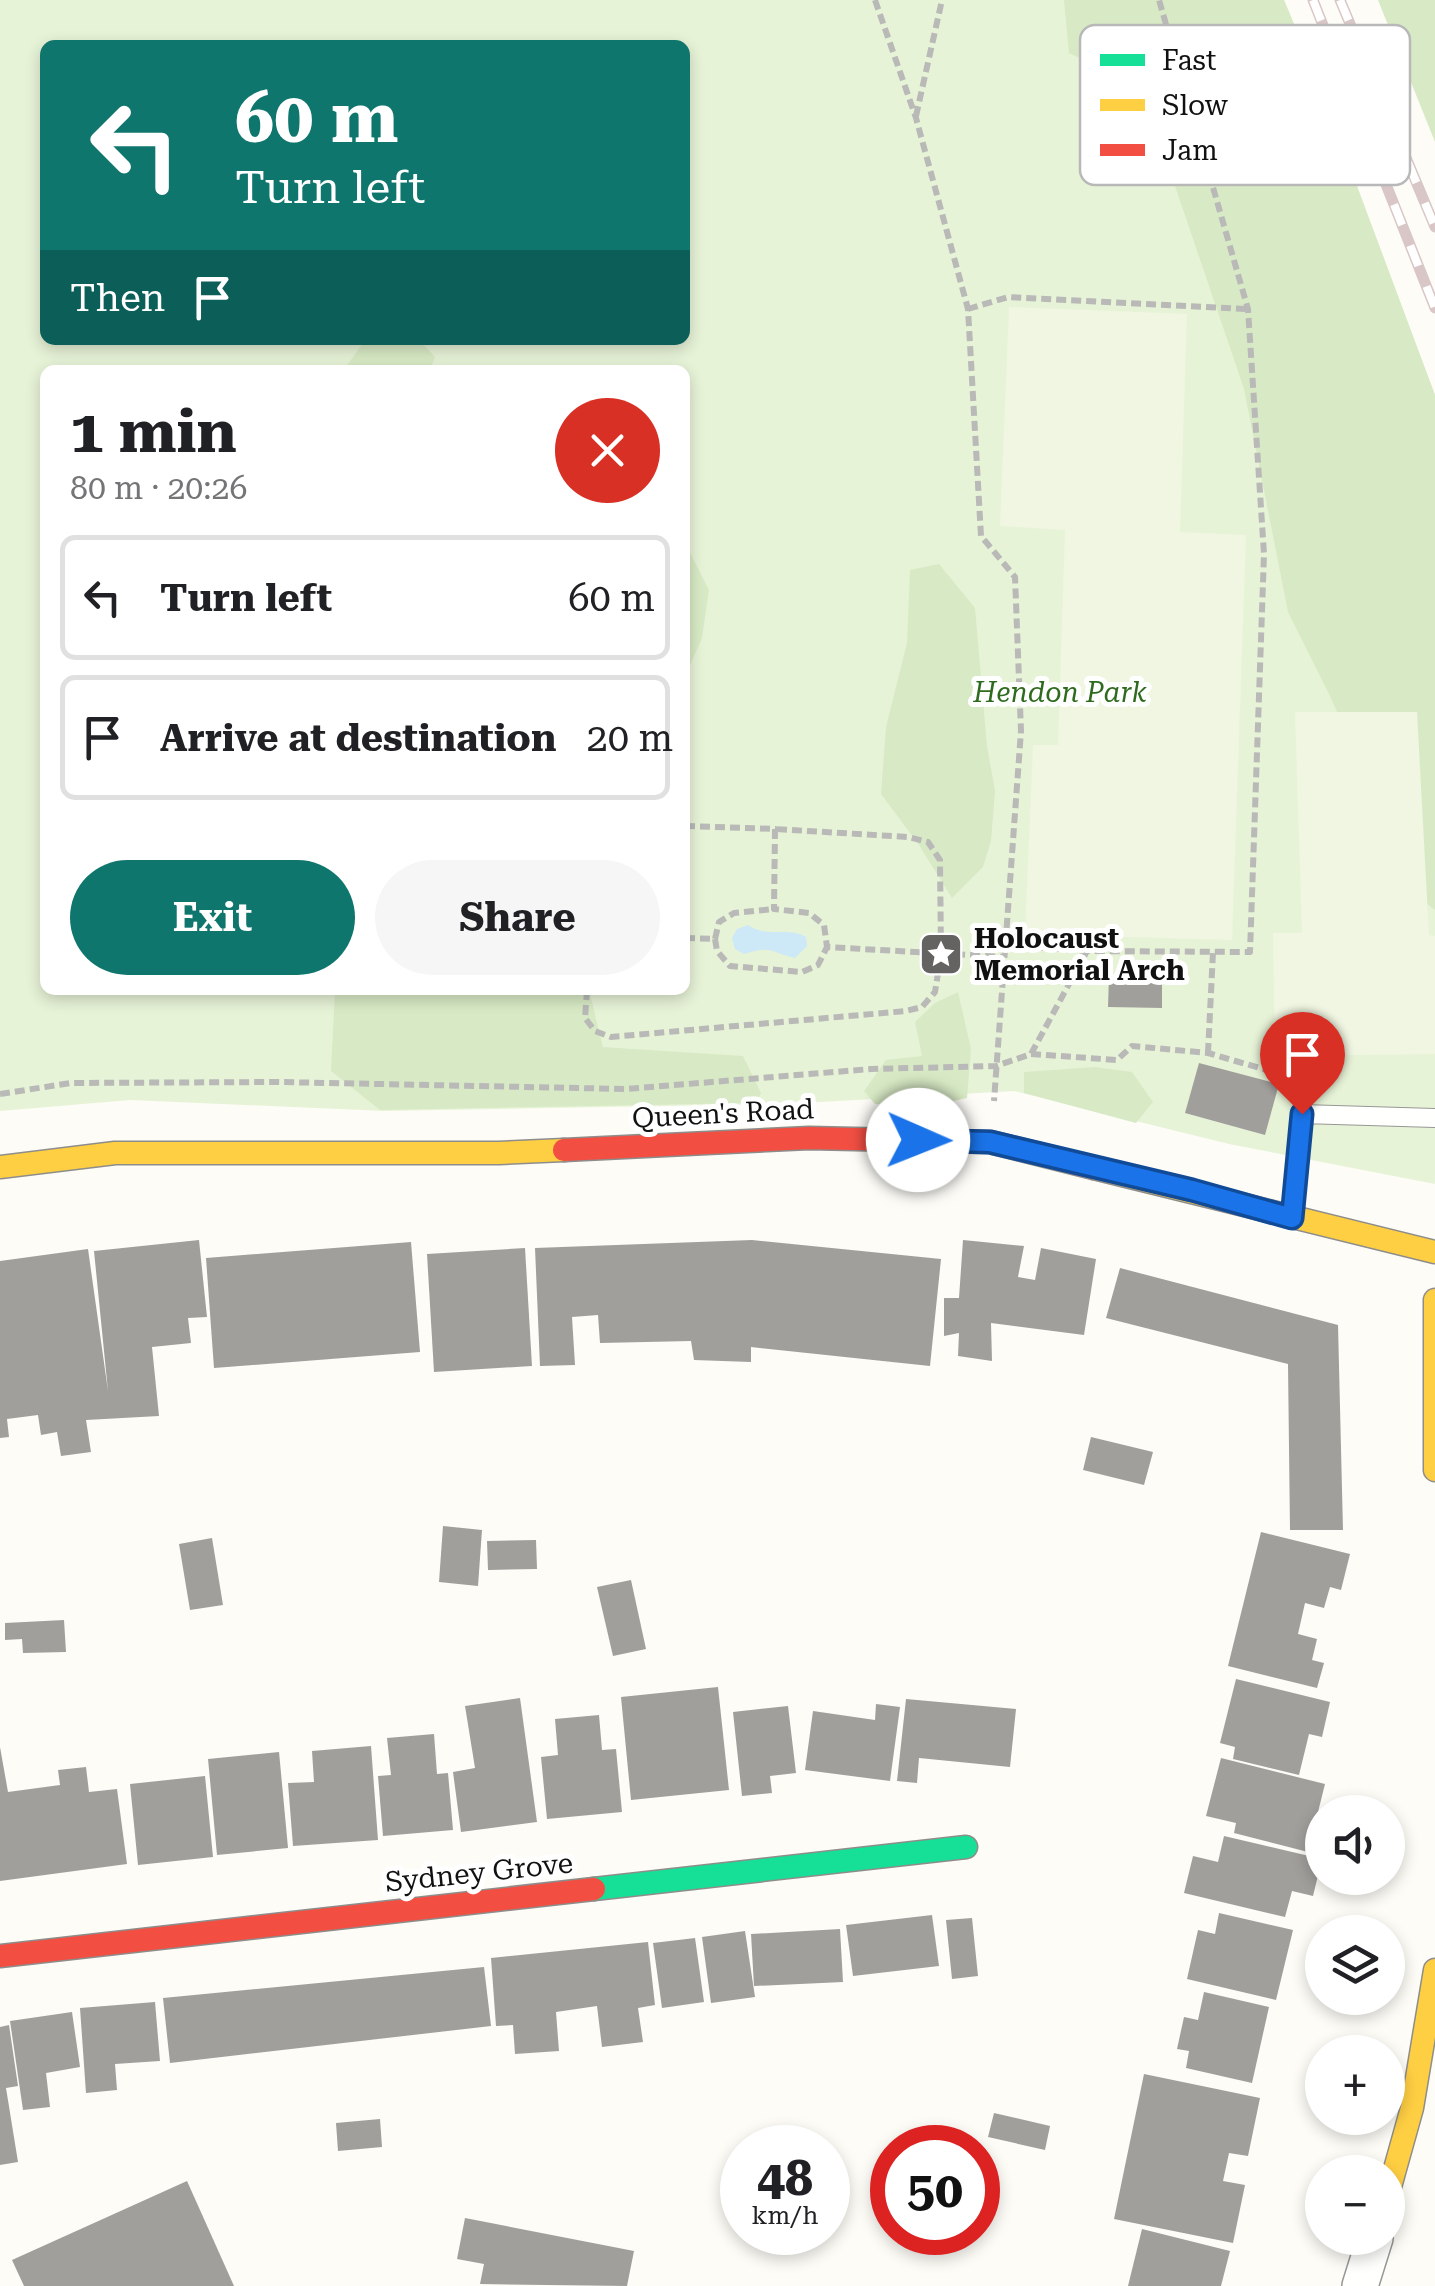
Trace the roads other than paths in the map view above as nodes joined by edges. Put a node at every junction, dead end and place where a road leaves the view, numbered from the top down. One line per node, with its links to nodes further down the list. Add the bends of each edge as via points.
1 (1435, 1118): 3 (lane, via 1302,1114)
2 (0, 1168): 3 (main road, Queen's Road, via 114,1154 499,1154 809,1138 990,1142)
3 (1292, 1218): 4 (main road, Queen's Road, via 1354,1230)
4 (1433, 1261)
5 (1435, 1300): 6 (main road)
6 (1434, 1383): 7 (main road)
7 (1435, 1470)
8 (966, 1847): 9 (main road, Sydney Grove)
9 (0, 1956)
10 (1435, 1970): 11 (main road)
11 (1399, 2155)
12 (1369, 2255): 13 (street)
13 (1360, 2286)

